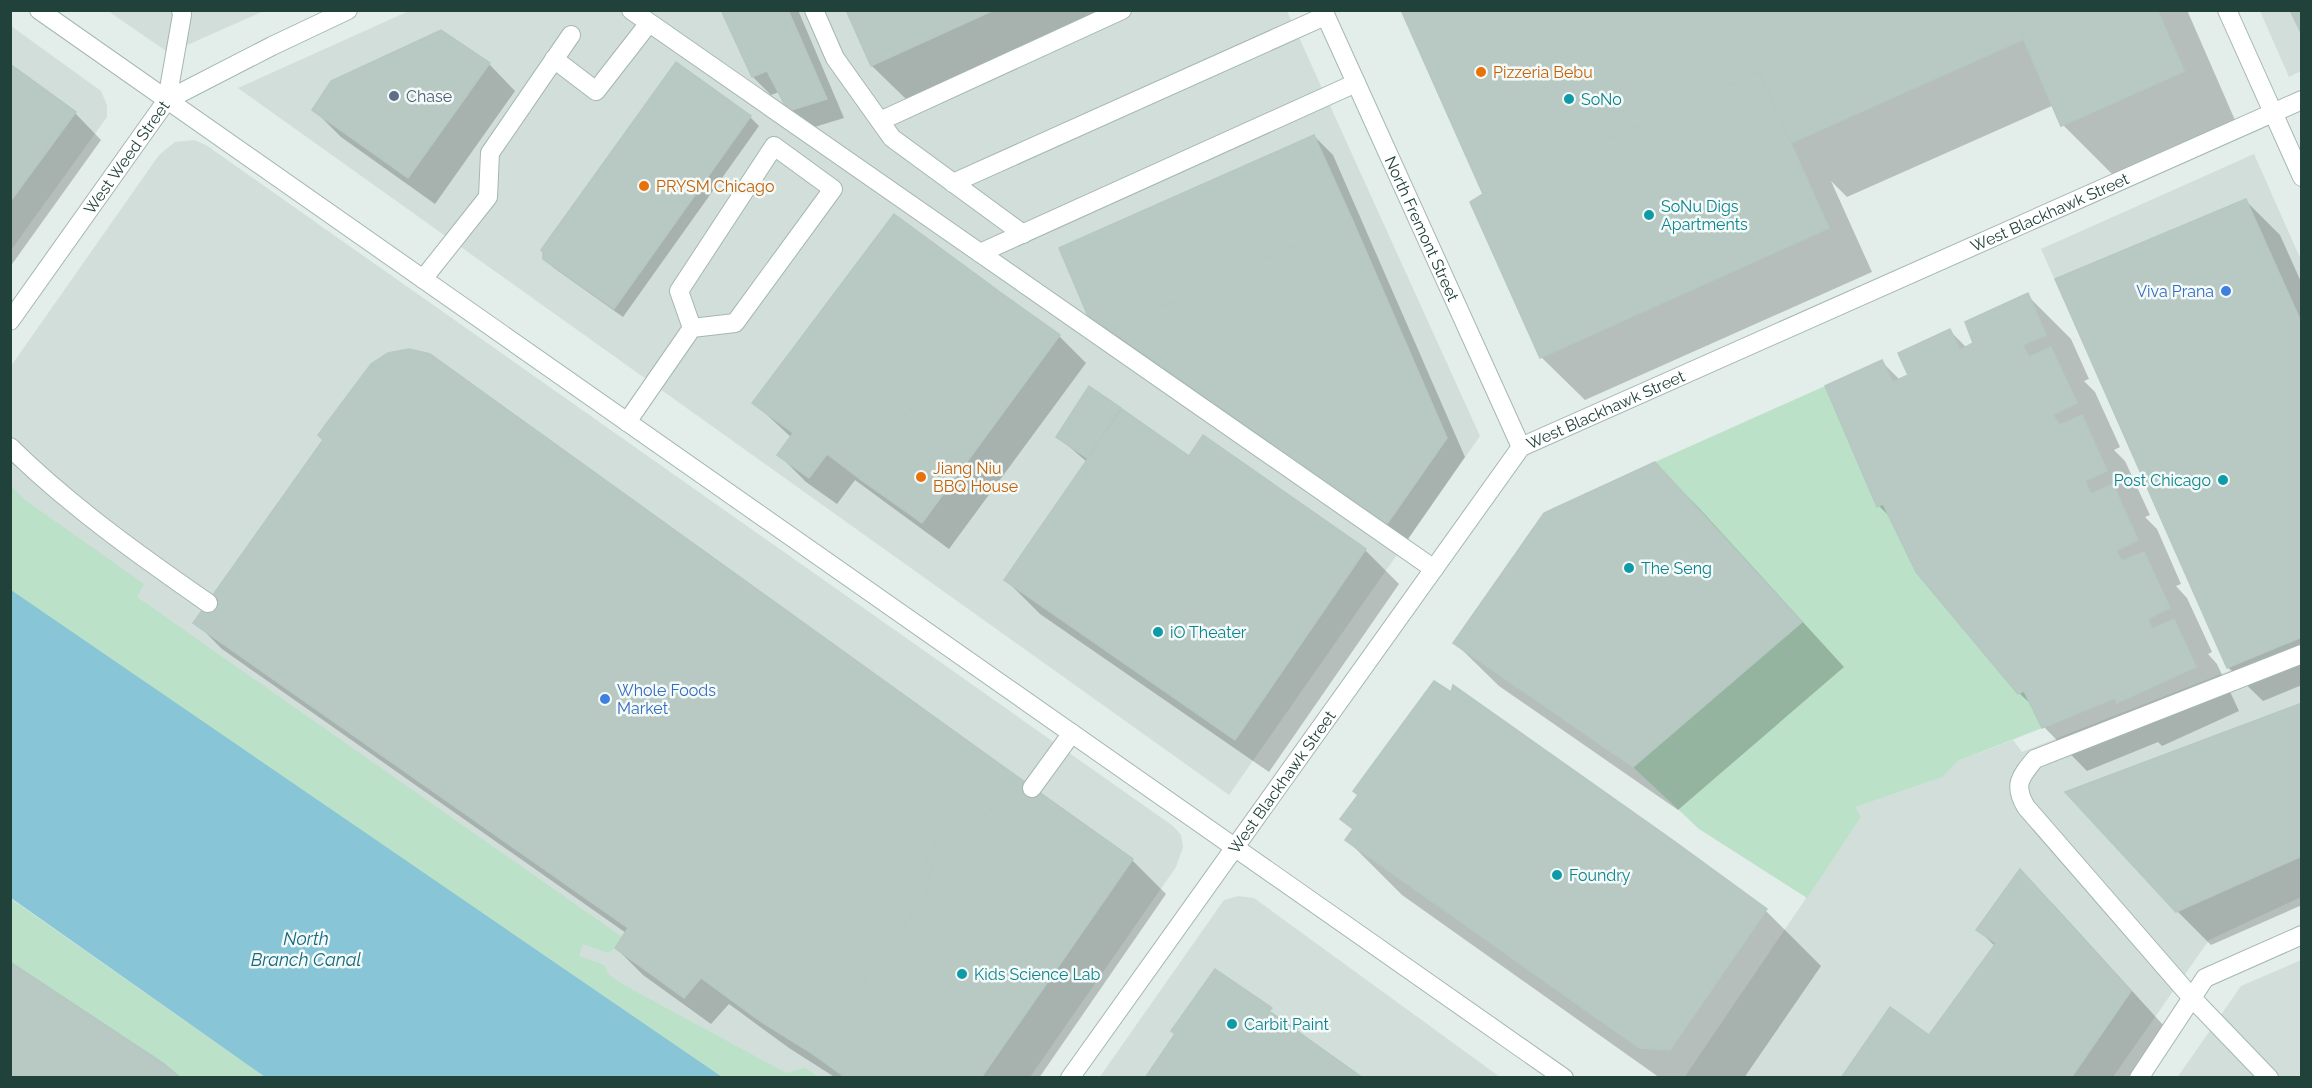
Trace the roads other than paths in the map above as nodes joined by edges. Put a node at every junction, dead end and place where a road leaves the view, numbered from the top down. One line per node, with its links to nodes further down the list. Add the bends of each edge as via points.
1 (39, 10): 13 (street)
2 (181, 10): 13 (street)
3 (348, 10): 13 (street, West Weed Street)
4 (631, 10): 9 (street)
5 (814, 10): 16 (street, via 835,58)
6 (1122, 10): 16 (street)
7 (2227, 10): 15 (street)
8 (1324, 13): 12 (street, North Fremont Street); 18 (street)
9 (649, 23): 11 (street, via 596,91); 20 (street)
10 (572, 35): 11 (street)
11 (554, 59): 21 (street, via 490,153 488,197)
12 (1356, 83): 19 (street); 26 (street, North Fremont Street)
13 (167, 100): 21 (street); 22 (street, West Weed Street)
14 (2301, 100): 15 (street, West Blackhawk Street)
15 (2273, 113): 17 (street); 26 (street, West Blackhawk Street)
16 (880, 122): 18 (street, via 892,138)
17 (2301, 177)
18 (953, 183): 19 (street)
19 (1023, 234): 20 (street)
20 (980, 253): 27 (street)
21 (423, 279): 24 (street)
22 (10, 321)
23 (692, 328): 23 (street, via 735,323 833,189 774,146 679,291); 24 (street)
24 (627, 422): 30 (street)
25 (10, 447): 28 (street, via 48,484)
26 (1521, 447): 27 (street, West Blackhawk Street)
27 (1434, 569): 32 (street, West Blackhawk Street)
28 (208, 603)
29 (2301, 654): 34 (street, via 2035,759 2020,776 2019,795 2026,807)
30 (1072, 733): 31 (street); 32 (street)
31 (1032, 788)
32 (1234, 847): 35 (street, West Blackhawk Street); 36 (street)
33 (2301, 935): 34 (street, via 2205,978)
34 (2192, 999): 37 (street); 38 (street)
35 (1070, 1077)
36 (1564, 1077)
37 (2139, 1077)
38 (2269, 1077)

